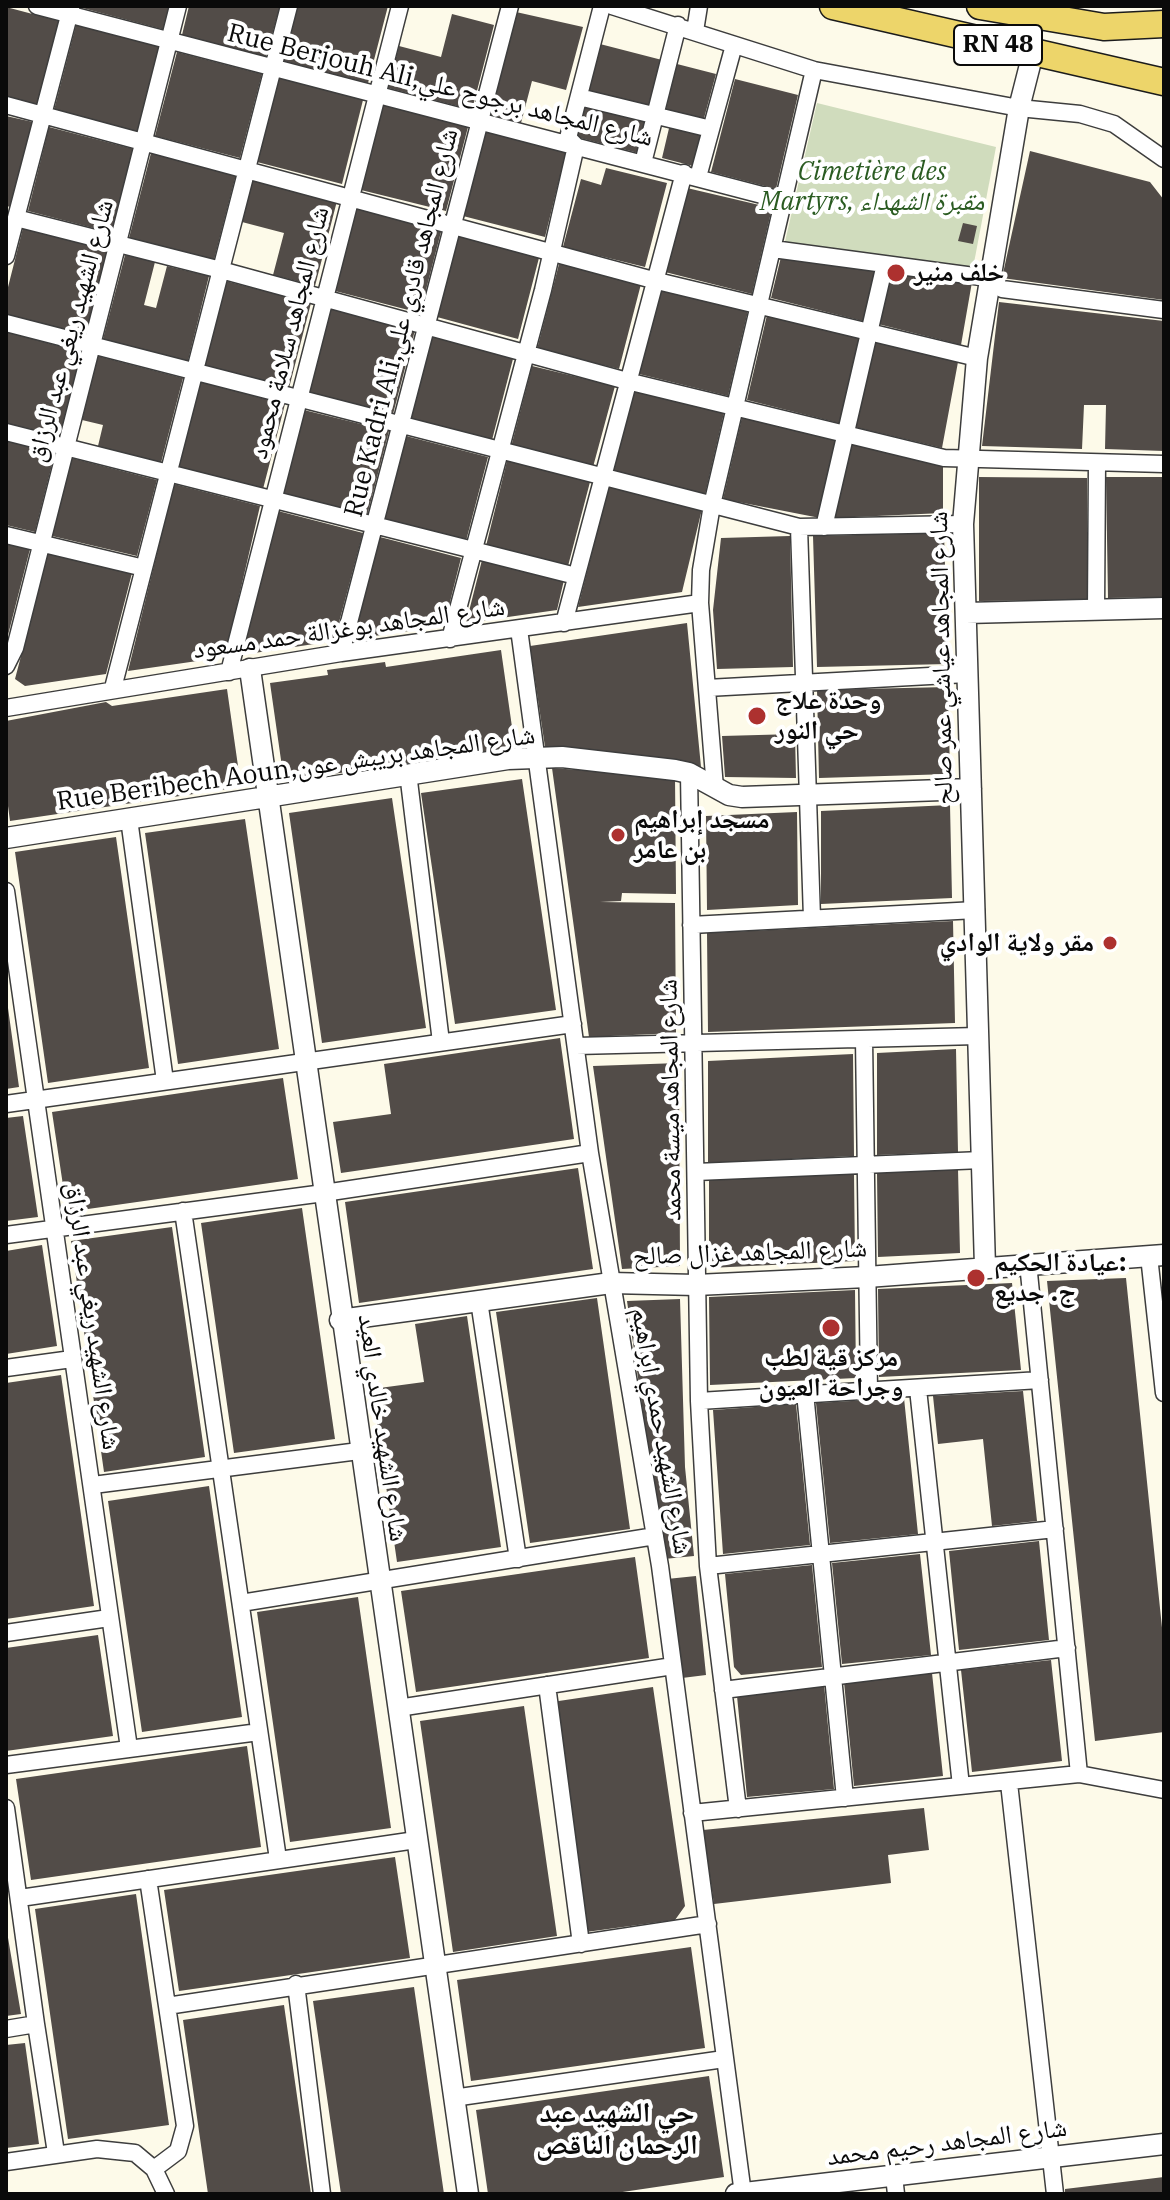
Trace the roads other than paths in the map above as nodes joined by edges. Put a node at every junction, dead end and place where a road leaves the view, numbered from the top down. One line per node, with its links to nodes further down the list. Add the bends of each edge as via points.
1 (37, 6): 11 (street, Rue Berjouh Ali,شارع المجاهد برجوح علي)
2 (178, 6): 14 (street, شارع الشهيد ريغي عبد الرزاق)
3 (289, 6): 17 (street)
4 (400, 6): 21 (street, شارع المجاهد سلامة محمود)
5 (510, 6): 28 (street, Rue Kadri Ali,شارع المجاهد قادري علي)
6 (602, 6): 23 (street)
7 (612, 6): 13 (street)
8 (699, 6): 13 (street)
9 (833, 6): 16 (main road, RN 48)
10 (980, 6): 12 (main road, RN 48, via 1104,27)
11 (71, 10): 14 (street, Rue Berjouh Ali,شارع المجاهد برجوح علي); 26 (street)
12 (1164, 24)
13 (686, 28): 15 (street); 27 (street)
14 (169, 42): 17 (street, Rue Berjouh Ali,شارع المجاهد برجوح علي); 30 (street, شارع الشهيد ريغي عبد الرزاق)
15 (734, 45): 18 (street); 29 (street)
16 (1033, 53): 19 (main road, RN 48); 25 (street, شارع المجاهد عياشي عمر صالح)
17 (272, 68): 21 (street, Rue Berjouh Ali,شارع المجاهد برجوح علي); 34 (street)
18 (814, 70): 25 (street); 37 (street)
19 (1123, 71): 20 (main road, RN 48); 22 (main road)
20 (1164, 82)
21 (377, 94): 28 (street, Rue Berjouh Ali,شارع المجاهد برجوح علي); 36 (street, شارع المجاهد سلامة محمود)
22 (1164, 94)
23 (579, 97): 27 (street); 31 (street, via 568,138)
24 (6, 105): 26 (street)
25 (1019, 108): 32 (street, via 1080,114 1114,124); 46 (street, شارع المجاهد عياشي عمر صالح)
26 (43, 115): 30 (street); 38 (street)
27 (655, 116): 29 (street); 33 (street)
28 (478, 123): 31 (street, Rue Berjouh Ali,شارع المجاهد برجوح علي); 39 (street, Rue Kadri Ali,شارع المجاهد قادري علي)
29 (711, 129): 35 (street)
30 (144, 143): 34 (street); 40 (street, شارع الشهيد ريغي عبد الرزاق)
31 (576, 146): 33 (street, Rue Berjouh Ali,شارع المجاهد برجوح علي); 42 (street)
32 (1164, 159)
33 (643, 163): 35 (street, Rue Berjouh Ali,شارع المجاهد برجوح علي)
34 (246, 170): 36 (street); 45 (street)
35 (691, 175): 37 (street, Rue Berjouh Ali,شارع المجاهد برجوح علي); 47 (street)
36 (350, 196): 39 (street); 48 (street, شارع المجاهد سلامة محمود)
37 (785, 201): 41 (street)
38 (16, 218): 40 (street); 43 (street)
39 (451, 223): 42 (street); 52 (street, Rue Kadri Ali,شارع المجاهد قادري علي)
40 (118, 244): 45 (street); 54 (street, شارع الشهيد ريغي عبد الرزاق)
41 (773, 249): 44 (street); 49 (street)
42 (552, 252): 47 (street); 55 (street)
43 (6, 256)
44 (885, 264): 46 (street); 53 (street)
45 (221, 270): 48 (street); 57 (street)
46 (989, 278): 50 (street, via 1002,289); 56 (street, شارع المجاهد عياشي عمر صالح)
47 (653, 280): 49 (street); 58 (street)
48 (323, 297): 52 (street); 59 (street, شارع المجاهد سلامة محمود)
49 (760, 305): 53 (street); 60 (street)
50 (1164, 310)
51 (6, 323): 54 (street)
52 (426, 325): 55 (street); 61 (street, Rue Kadri Ali,شارع المجاهد قادري علي)
53 (869, 330): 56 (street); 63 (street)
54 (91, 345): 57 (street); 64 (street, شارع الشهيد ريغي عبد الرزاق)
55 (527, 353): 58 (street); 65 (street)
56 (977, 358): 66 (street, شارع المجاهد عياشي عمر صالح)
57 (194, 372): 59 (street); 69 (street)
58 (627, 381): 60 (street); 70 (street)
59 (297, 399): 61 (street); 71 (street, شارع المجاهد سلامة محمود)
60 (736, 407): 63 (street); 72 (street)
61 (400, 426): 65 (street); 74 (street, Rue Kadri Ali,شارع المجاهد قادري علي)
62 (6, 432): 64 (street)
63 (845, 434): 66 (street); 76 (street)
64 (65, 448): 69 (street); 78 (street, شارع الشهيد ريغي عبد الرزاق)
65 (501, 452): 70 (street); 79 (street)
66 (966, 462): 67 (street); 73 (street, شارع المجاهد عياشي عمر صالح)
67 (1097, 463): 68 (street); 84 (street)
68 (1164, 464)
69 (168, 474): 71 (street); 80 (street)
70 (601, 478): 72 (street); 81 (street)
71 (272, 502): 74 (street); 93 (street, شارع المجاهد سلامة محمود)
72 (712, 505): 75 (street); 82 (street)
73 (963, 524): 76 (street); 85 (street, شارع المجاهد عياشي عمر صالح)
74 (375, 527): 79 (street); 90 (street, Rue Kadri Ali,شارع المجاهد قادري علي)
75 (799, 527): 76 (street); 95 (street)
76 (824, 527)
77 (6, 535): 78 (street)
78 (41, 543): 80 (street); 89 (street, شارع الشهيد ريغي عبد الرزاق)
79 (474, 552): 81 (street); 88 (street)
80 (144, 568): 96 (street)
81 (576, 576): 86 (street)
82 (700, 603): 86 (street, شارع المجاهد بوغزالة حمد مسعود); 97 (street)
83 (1164, 608): 84 (street)
84 (1096, 610): 85 (street)
85 (966, 613): 94 (street, شارع المجاهد عياشي عمر صالح)
86 (564, 623): 87 (street, شارع المجاهد بوغزالة حمد مسعود)
87 (519, 629): 88 (street, شارع المجاهد بوغزالة حمد مسعود); 99 (street, شارع الشهيد حمدي ابراهيم)
88 (450, 639): 90 (street, شارع المجاهد بوغزالة حمد مسعود)
89 (10, 647): 91 (street, شارع الشهيد ريغي عبد الرزاق)
90 (341, 653): 92 (street, شارع المجاهد بوغزالة حمد مسعود)
91 (6, 666)
92 (250, 669): 93 (street, شارع المجاهد بوغزالة حمد مسعود); 105 (street, شارع الشهيد خالدي العيد)
93 (229, 672): 96 (street, شارع المجاهد بوغزالة حمد مسعود)
94 (967, 674): 95 (street); 103 (street, شارع المجاهد عياشي عمر صالح)
95 (804, 681): 97 (street); 104 (street)
96 (113, 688): 98 (street, شارع المجاهد بوغزالة حمد مسعود)
97 (707, 688): 102 (street)
98 (6, 708)
99 (534, 758): 100 (street, Rue Beribech Aoun,شارع المجاهد بريبش عون); 101 (street, Rue Beribech Aoun,شارع المجاهد بريبش عون); 113 (street, شارع الشهيد حمدي ابراهيم)
100 (408, 773): 105 (street, Rue Beribech Aoun,شارع المجاهد بريبش عون); 116 (street)
101 (689, 773): 102 (street, Rue Beribech Aoun,شارع المجاهد بريبش عون); 111 (street, شارع المجاهد ميسة محمد)
102 (715, 788): 104 (street, Rue Beribech Aoun,شارع المجاهد بريبش عون, via 742,797)
103 (971, 789): 104 (street, Rue Beribech Aoun,شارع المجاهد بريبش عون); 109 (street, شارع المجاهد عياشي عمر صالح)
104 (810, 797): 110 (street)
105 (268, 798): 106 (street, Rue Beribech Aoun,شارع المجاهد بريبش عون); 119 (street, شارع الشهيد خالدي العيد)
106 (129, 819): 107 (street, Rue Beribech Aoun,شارع المجاهد بريبش عون); 120 (street)
107 (6, 838)
108 (6, 891): 112 (street, شارع الشهيد ريغي عبد الرزاق)
109 (976, 910): 110 (street); 114 (street, شارع المجاهد عياشي عمر صالح)
110 (812, 918): 111 (street)
111 (691, 925): 117 (street, شارع المجاهد ميسة محمد)
112 (11, 971): 121 (street, شارع الشهيد ريغي عبد الرزاق)
113 (573, 1024): 116 (street); 118 (street, شارع الشهيد حمدي ابراهيم)
114 (978, 1036): 115 (street); 124 (street, شارع المجاهد عياشي عمر صالح)
115 (864, 1039): 117 (street); 125 (street)
116 (441, 1042): 119 (street)
117 (696, 1044): 118 (street); 126 (street, شارع المجاهد ميسة محمد)
118 (576, 1046): 123 (street, شارع الشهيد حمدي ابراهيم)
119 (306, 1060): 120 (street); 127 (street, شارع الشهيد خالدي العيد)
120 (165, 1081): 121 (street)
121 (37, 1100): 122 (street); 129 (street, شارع الشهيد ريغي عبد الرزاق)
122 (6, 1104)
123 (590, 1153): 127 (street); 135 (street, شارع الشهيد حمدي ابراهيم)
124 (982, 1160): 125 (street); 133 (street, شارع المجاهد عياشي عمر صالح)
125 (866, 1166): 126 (street); 134 (street)
126 (696, 1172): 136 (street, شارع المجاهد ميسة محمد)
127 (324, 1193): 128 (street); 138 (street, شارع الشهيد خالدي العيد)
128 (183, 1211): 129 (street); 148 (street)
129 (54, 1228): 130 (street); 139 (street, شارع الشهيد ريغي عبد الرزاق)
130 (6, 1235)
131 (1157, 1256): 132 (street, شارع المجاهد غزال صالح); 145 (street)
132 (1028, 1263): 133 (street, شارع المجاهد غزال صالح); 141 (street)
133 (985, 1267): 134 (street, شارع المجاهد غزال صالح)
134 (867, 1277): 136 (street, شارع المجاهد غزال صالح); 143 (street)
135 (611, 1283): 136 (street, شارع المجاهد غزال صالح); 137 (street, شارع المجاهد غزال صالح); 151 (street, شارع الشهيد حمدي ابراهيم)
136 (696, 1285): 146 (street, شارع المجاهد ميسة محمد)
137 (479, 1301): 138 (street, شارع المجاهد غزال صالح); 154 (street)
138 (340, 1320): 147 (street, شارع الشهيد خالدي العيد)
139 (72, 1359): 140 (street); 149 (street, شارع الشهيد ريغي عبد الرزاق)
140 (6, 1368)
141 (1040, 1380): 142 (street); 150 (street)
142 (918, 1389): 143 (street); 152 (street)
143 (869, 1391): 144 (street)
144 (805, 1393): 146 (street); 153 (street)
145 (1164, 1393)
146 (699, 1401): 155 (street, شارع المجاهد ميسة محمد)
147 (359, 1451): 148 (street); 156 (street, شارع الشهيد خالدي العيد)
148 (219, 1471): 149 (street); 157 (street)
149 (93, 1485): 158 (street, شارع الشهيد ريغي عبد الرزاق)
150 (1055, 1529): 152 (street); 160 (street)
151 (655, 1536): 154 (street); 162 (street, شارع الشهيد حمدي ابراهيم)
152 (933, 1542): 153 (street); 161 (street)
153 (821, 1554): 155 (street); 163 (street)
154 (518, 1559): 156 (street)
155 (708, 1566): 165 (street, شارع المجاهد ميسة محمد)
156 (378, 1579): 157 (street); 166 (street, شارع الشهيد خالدي العيد)
157 (241, 1603): 167 (street)
158 (109, 1618): 159 (street); 168 (street, شارع الشهيد ريغي عبد الرزاق)
159 (6, 1633)
160 (1067, 1648): 161 (street); 170 (street)
161 (948, 1663): 163 (street); 172 (street)
162 (673, 1666): 164 (street); 177 (street, شارع الشهيد حمدي ابراهيم)
163 (834, 1674): 165 (street); 174 (street)
164 (547, 1685): 166 (street); 183 (street)
165 (723, 1690): 176 (street, شارع المجاهد ميسة محمد)
166 (398, 1708): 178 (street, شارع الشهيد خالدي العيد)
167 (259, 1732): 168 (street); 179 (street)
168 (129, 1748): 169 (street)
169 (6, 1765)
170 (1079, 1774): 171 (street); 173 (street)
171 (1009, 1783): 172 (street); 193 (street)
172 (961, 1786): 174 (street)
173 (1164, 1790)
174 (845, 1798): 176 (street)
175 (6, 1808): 181 (street)
176 (738, 1809): 177 (street)
177 (692, 1813): 182 (street, شارع الشهيد حمدي ابراهيم)
178 (416, 1840): 179 (street); 184 (street, شارع الشهيد خالدي العيد)
179 (278, 1859): 180 (street)
180 (148, 1879): 181 (street); 186 (street)
181 (20, 1898): 187 (street)
182 (708, 1924): 183 (street); 189 (street, شارع الشهيد حمدي ابراهيم)
183 (581, 1944): 184 (street)
184 (434, 1964): 185 (street); 190 (street, شارع الشهيد خالدي العيد)
185 (296, 1984): 186 (street); 198 (street)
186 (167, 2006): 195 (street, via 184,2137 178,2151)
187 (36, 2024): 188 (street); 192 (street)
188 (6, 2029)
189 (724, 2059): 190 (street); 201 (street, شارع الشهيد حمدي ابراهيم)
190 (453, 2098): 199 (street, شارع الشهيد خالدي العيد)
191 (1164, 2144): 193 (street, شارع المجاهد رحيم محمد)
192 (56, 2153): 194 (street); 195 (street, via 135,2153)
193 (1050, 2156): 196 (street, شارع المجاهد رحيم محمد); 202 (street)
194 (6, 2162)
195 (154, 2169): 197 (street)
196 (895, 2185): 201 (street, شارع المجاهد رحيم محمد)
197 (166, 2194)
198 (322, 2194)
199 (468, 2194)
200 (736, 2194): 201 (street, شارع المجاهد رحيم محمد)
201 (743, 2194)
202 (1055, 2194)

